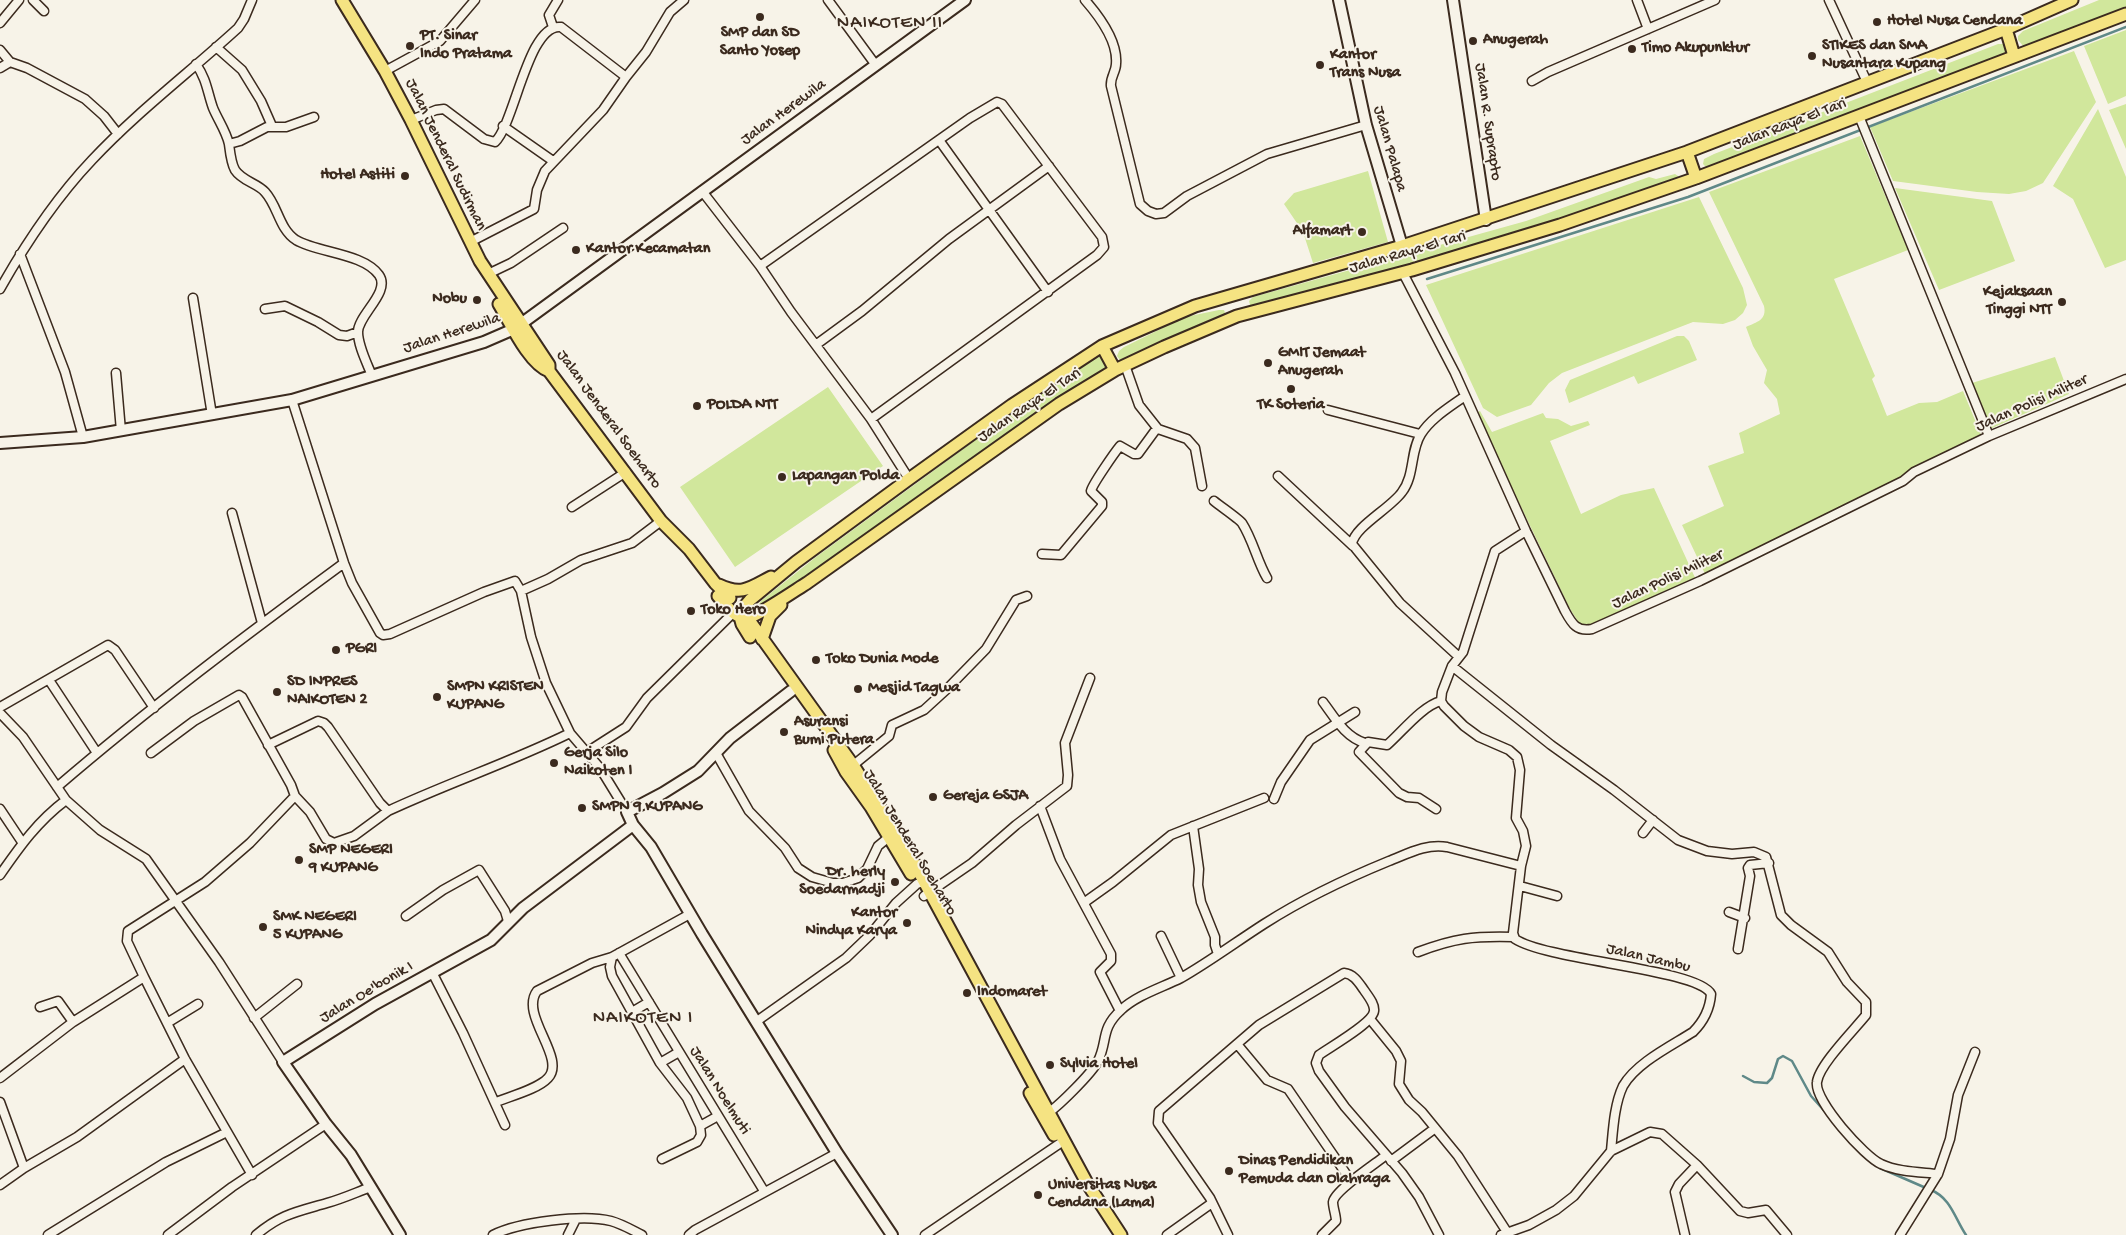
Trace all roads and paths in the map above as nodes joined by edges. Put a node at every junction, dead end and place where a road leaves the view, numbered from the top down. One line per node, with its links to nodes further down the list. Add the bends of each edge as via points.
1 (19, 0): 19 (street)
2 (33, 0): 17 (street)
3 (252, 0): 23 (street, via 238,28)
4 (342, 0): 30 (main road, Jalan Jenderal Sudirman)
5 (475, 0): 30 (street, via 440,41)
6 (558, 0): 20 (street, via 549,15)
7 (684, 0): 31 (street, via 670,12 646,52)
8 (828, 0): 28 (street)
9 (965, 0): 28 (street, Jalan Herewila)
10 (1085, 0): 37 (street, via 1102,23 1114,50 1116,65 1111,86 1140,204 1148,211 1164,213 1187,196 1268,154)
11 (1339, 0): 37 (street, Jalan Palapa)
12 (1453, 0): 49 (street, Jalan R. Suprapto)
13 (1637, 0): 22 (street)
14 (1715, 0): 22 (street)
15 (1829, 0): 33 (street)
16 (2070, 0): 21 (main road, Jalan Raya El Tari)
17 (44, 11)
18 (2126, 14): 25 (main road, Jalan Raya El Tari)
19 (0, 22)
20 (553, 27): 31 (street, via 561,27); 39 (street, via 536,46)
21 (2006, 29): 25 (main road); 33 (main road, Jalan Raya El Tari)
22 (1648, 30): 32 (street)
23 (216, 47): 27 (street); 38 (street, via 242,70)
24 (0, 50): 26 (street)
25 (2014, 56): 35 (main road, Jalan Raya El Tari)
26 (10, 62): 29 (street); 40 (street, via 86,99)
27 (196, 64): 40 (street); 42 (street, via 206,78 214,109)
28 (875, 64): 47 (street, Jalan Herewila)
29 (0, 68)
30 (385, 71): 36 (main road, Jalan Jenderal Sudirman)
31 (626, 76): 44 (street, via 603,110)
32 (1532, 81)
33 (1868, 82): 43 (main road, Jalan Raya El Tari)
34 (314, 116): 38 (street, via 286,127)
35 (1860, 119): 46 (main road, Jalan Raya El Tari); 80 (street)
36 (411, 120): 39 (street, via 444,109 492,142 498,140); 51 (main road, Jalan Jenderal Sudirman)
37 (1366, 125): 52 (street, Jalan Palapa)
38 (272, 126): 42 (street)
39 (503, 126): 44 (street)
40 (118, 134): 53 (street, via 70,184)
41 (939, 140): 45 (street, via 994,102 1000,102); 48 (street); 55 (street)
42 (229, 144): 65 (street, via 235,170 265,192 290,235 302,243 362,263 380,276 382,288)
43 (1687, 152): 46 (main road); 49 (main road, Jalan Raya El Tari)
44 (553, 161): 51 (street, via 541,178 534,209)
45 (1049, 166): 48 (street); 59 (street, via 1104,244 1102,250)
46 (1696, 178): 57 (main road, Jalan Raya El Tari, via 1560,226)
47 (702, 191): 55 (street); 64 (street, Jalan Herewila)
48 (989, 210): 59 (street); 66 (street)
49 (1486, 220): 52 (main road, Jalan Raya El Tari)
50 (563, 228): 56 (street, via 511,263)
51 (470, 242): 54 (main road, Jalan Jenderal Sudirman)
52 (1402, 246): 60 (main road, Jalan Raya El Tari)
53 (20, 254): 58 (street); 81 (street, via 65,372)
54 (480, 261): 56 (main road, Jalan Jenderal Sudirman); 64 (main road, via 481,272)
55 (760, 266): 66 (street)
56 (490, 273): 64 (main road, Jalan Jenderal Sudirman)
57 (1403, 273): 63 (main road, Jalan Raya El Tari); 72 (street, Jalan Polisi Militer)
58 (0, 290)
59 (1048, 292): 76 (street)
60 (1230, 295): 63 (main road); 67 (main road, Jalan Raya El Tari, via 1161,319)
61 (192, 298): 75 (street)
62 (265, 309): 65 (street, via 285,306 338,335)
63 (1237, 316): 68 (main road, Jalan Raya El Tari)
64 (517, 327): 70 (street, Jalan Herewila, via 484,342); 83 (main road, Jalan Jenderal Soeharto, via 541,368 549,371)
65 (358, 332): 70 (street)
66 (817, 344): 76 (street)
67 (1102, 346): 68 (main road); 85 (main road, Jalan Raya El Tari)
68 (1120, 368): 77 (street, via 1139,405); 97 (main road, Jalan Raya El Tari, via 1059,404)
69 (116, 372): 78 (street)
70 (372, 376): 73 (street, Jalan Herewila)
71 (2126, 378): 80 (street, Jalan Polisi Militer)
72 (1464, 396): 79 (street); 91 (street, Jalan Polisi Militer)
73 (292, 400): 75 (street, Jalan Herewila); 95 (street)
74 (1328, 410): 79 (street)
75 (212, 415): 78 (street, Jalan Herewila)
76 (871, 419): 85 (street)
77 (1157, 428): 86 (street, via 1186,439 1195,448); 93 (street, via 1138,454 1120,446 1114,454 1092,486 1091,491 1102,506 1062,555)
78 (121, 430): 81 (street, Jalan Herewila)
79 (1420, 434): 92 (street, via 1410,477 1402,493 1356,534)
80 (1989, 436): 91 (street, Jalan Polisi Militer, via 1700,581 1592,630 1579,629 1572,623)
81 (83, 437): 82 (street, Jalan Herewila)
82 (0, 443)
83 (626, 472): 88 (street); 90 (main road, Jalan Jenderal Soeharto)
84 (1278, 476): 92 (street)
85 (909, 479): 94 (main road, Jalan Raya El Tari)
86 (1202, 486)
87 (1214, 501): 96 (street, via 1241,522)
88 (572, 507)
89 (232, 513): 102 (street)
90 (661, 521): 98 (main road, Jalan Jenderal Soeharto); 99 (street, via 632,543 581,560)
91 (1526, 531): 104 (street, via 1495,551)
92 (1353, 546): 104 (street, via 1400,603)
93 (1042, 554)
94 (796, 562): 98 (main road, via 747,590); 101 (main road, Jalan Raya El Tari)
95 (344, 563): 99 (street, via 383,635 512,581); 102 (street)
96 (1267, 578)
97 (807, 583): 101 (main road, Jalan Raya El Tari); 103 (main road, via 770,616)
98 (715, 588): 101 (main road, Jalan Jenderal Soeharto)
99 (521, 591): 115 (street, via 529,630 546,683)
100 (1027, 596): 122 (street, via 1016,600 986,649 947,689 924,710 892,725 889,736)
101 (740, 615): 103 (main road, Jalan Jenderal Soeharto); 103 (main road, Jalan Jenderal Soeharto); 118 (street, via 647,698 626,727)
102 (262, 623): 112 (street)
103 (756, 638): 108 (main road, Jalan Jenderal Soeharto); 122 (main road, Jalan Jenderal Soeharto)
104 (1459, 657): 105 (street)
105 (1452, 666): 109 (street); 133 (street)
106 (1090, 678): 128 (street, via 1065,743 1067,786)
107 (49, 680): 111 (street); 112 (street, via 108,645 115,650); 119 (street)
108 (791, 691): 120 (street, via 741,728); 122 (main road, Jalan Jenderal Soeharto)
109 (1441, 700): 116 (street, via 1388,745); 140 (street, via 1464,726 1517,757 1520,770 1516,818 1526,846)
110 (1323, 702): 114 (street)
111 (0, 708): 123 (street)
112 (154, 708): 119 (street)
113 (1355, 712): 114 (street)
114 (1335, 724): 116 (street); 126 (street, via 1310,740 1281,782)
115 (570, 733): 118 (street); 131 (street, via 530,753)
116 (1365, 743): 130 (street, via 1360,754 1399,793 1419,798)
117 (268, 745): 121 (street, via 239,695 194,722); 124 (street); 131 (street, via 322,722)
118 (587, 752): 132 (street)
119 (96, 753): 123 (street)
120 (716, 753): 132 (street, via 682,782); 137 (street, via 749,811 785,848 798,868 812,877 833,883 858,878 867,869 878,846)
121 (151, 754)
122 (849, 768): 137 (main road, Jalan Jenderal Soeharto); 142 (main road, Jalan Jenderal Soeharto, via 907,850)
123 (57, 787): 127 (street)
124 (295, 796): 131 (street, via 310,812 326,840 334,843 354,836); 146 (street, via 229,862)
125 (1264, 798): 135 (street)
126 (1274, 799)
127 (66, 800): 138 (street); 146 (street, via 111,838 144,856)
128 (1040, 806): 144 (street, via 972,863); 147 (street, via 1053,842)
129 (0, 809): 138 (street)
130 (1436, 809)
131 (388, 811)
132 (627, 812): 134 (street)
133 (1652, 820): 136 (street); 139 (street, via 1691,846 1732,854 1758,852)
134 (633, 825): 149 (street, via 651,847); 152 (street, Jalan Oe'bonik I)
135 (1193, 826): 147 (street, via 1171,835); 157 (street, via 1201,902)
136 (1643, 833)
137 (889, 837): 142 (main road, Jalan Jenderal Soeharto)
138 (22, 842): 141 (street)
139 (1769, 863): 151 (street, via 1748,868); 196 (street, via 1782,915 1828,952 1847,982 1861,994 1868,1006 1866,1015 1824,1066 1817,1081 1819,1094 1832,1114 1874,1161 1893,1168)
140 (1521, 866): 143 (street); 157 (street, via 1440,846 1417,850 1315,895)
141 (0, 874)
142 (920, 883): 144 (main road, Jalan Jenderal Soeharto); 170 (street, via 896,903 846,958)
143 (1520, 886): 145 (street); 154 (street)
144 (927, 895): 182 (main road, Jalan Jenderal Soeharto)
145 (1557, 896)
146 (175, 902): 160 (street, via 128,931 127,941); 168 (street, via 219,962)
147 (1084, 902): 166 (street, via 1111,954 1111,961 1100,972)
148 (1729, 912): 151 (street)
149 (690, 914): 158 (street); 170 (street)
150 (406, 916): 152 (street, via 479,870)
151 (1745, 918): 155 (street)
152 (508, 921): 159 (street, Jalan Oe'bonik I, via 490,940)
153 (1161, 936): 161 (street)
154 (1513, 937): 156 (street, via 1464,938); 190 (street, Jalan Jambu, via 1545,951 1658,972 1685,980 1711,994 1699,1026 1626,1081 1619,1097)
155 (1738, 950)
156 (1418, 952)
157 (1218, 954): 161 (street)
158 (615, 955): 163 (street, Jalan Noelmuti); 167 (street, via 610,967 612,976); 181 (street, via 537,991 533,998 533,1011 546,1043 552,1072 545,1080)
159 (432, 972): 177 (street, Jalan Oe'bonik I); 181 (street)
160 (144, 977): 171 (street); 172 (street)
161 (1181, 978): 166 (street)
162 (297, 984): 168 (street)
163 (649, 1002): 167 (street); 174 (street, Jalan Noelmuti)
164 (198, 1004): 172 (street)
165 (40, 1007): 171 (street, via 58,1001)
166 (1120, 1010): 182 (street, via 1105,1032 1098,1061)
167 (632, 1012): 178 (street)
168 (254, 1018): 177 (street)
169 (1370, 1018): 173 (street, via 1374,1012 1373,1005 1354,977 1344,973 1259,1025); 187 (street, via 1401,1061 1399,1084); 193 (street, via 1319,1055 1316,1063 1345,1107)
170 (757, 1021): 191 (street)
171 (73, 1022): 179 (street)
172 (168, 1023): 176 (street)
173 (1237, 1044): 198 (street, via 1267,1080 1288,1089); 203 (street, via 1157,1115 1158,1123)
174 (679, 1052): 178 (street); 183 (street, Jalan Noelmuti)
175 (1974, 1052): 196 (street, via 1958,1095 1952,1134)
176 (185, 1058): 188 (street); 195 (street, via 77,1137)
177 (283, 1062): 184 (street)
178 (660, 1063): 186 (street, via 687,1098)
179 (0, 1078)
180 (0, 1102): 195 (street)
181 (496, 1102): 185 (street)
182 (1046, 1114): 189 (main road, Jalan Jenderal Soeharto); 201 (main road, Jalan Jenderal Soeharto)
183 (718, 1116): 186 (street); 202 (street, Jalan Noelmuti)
184 (326, 1124): 197 (street); 200 (street)
185 (505, 1125)
186 (700, 1126): 192 (street, via 701,1135 697,1142)
187 (1434, 1128): 193 (street); 205 (street, via 1458,1156)
188 (227, 1132): 197 (street); 206 (street, via 166,1162)
189 (1059, 1144): 201 (main road, Jalan Jenderal Soeharto, via 1083,1183); 215 (street)
190 (1611, 1151): 194 (street, via 1643,1134 1656,1132); 205 (street, via 1564,1205 1529,1225)
191 (837, 1153): 202 (street); 214 (street)
192 (662, 1159)
193 (1388, 1159): 198 (street); 220 (street, via 1419,1197)
194 (1697, 1165): 221 (street, via 1679,1184 1676,1192); 222 (street, via 1740,1211 1766,1210)
195 (24, 1168): 199 (street)
196 (1938, 1174): 223 (street)
197 (252, 1175): 207 (street)
198 (1351, 1181): 219 (street, via 1335,1197 1336,1221)
199 (0, 1185)
200 (372, 1187): 208 (street, via 288,1214 268,1224); 209 (street)
201 (1091, 1188): 216 (main road, Jalan Jenderal Soeharto)
202 (764, 1191): 213 (street)
203 (1212, 1203): 217 (street); 218 (street)
204 (576, 1219): 210 (street, via 529,1225); 211 (street); 212 (street, via 610,1221)
205 (1504, 1234)
206 (48, 1235)
207 (168, 1235)
208 (256, 1235)
209 (400, 1235)
210 (493, 1235)
211 (568, 1235)
212 (642, 1235)
213 (689, 1235)
214 (892, 1235)
215 (925, 1235)
216 (1121, 1235)
217 (1167, 1235)
218 (1228, 1235)
219 (1322, 1235)
220 (1438, 1235)
221 (1685, 1235)
222 (1787, 1235)
223 (1900, 1235)

